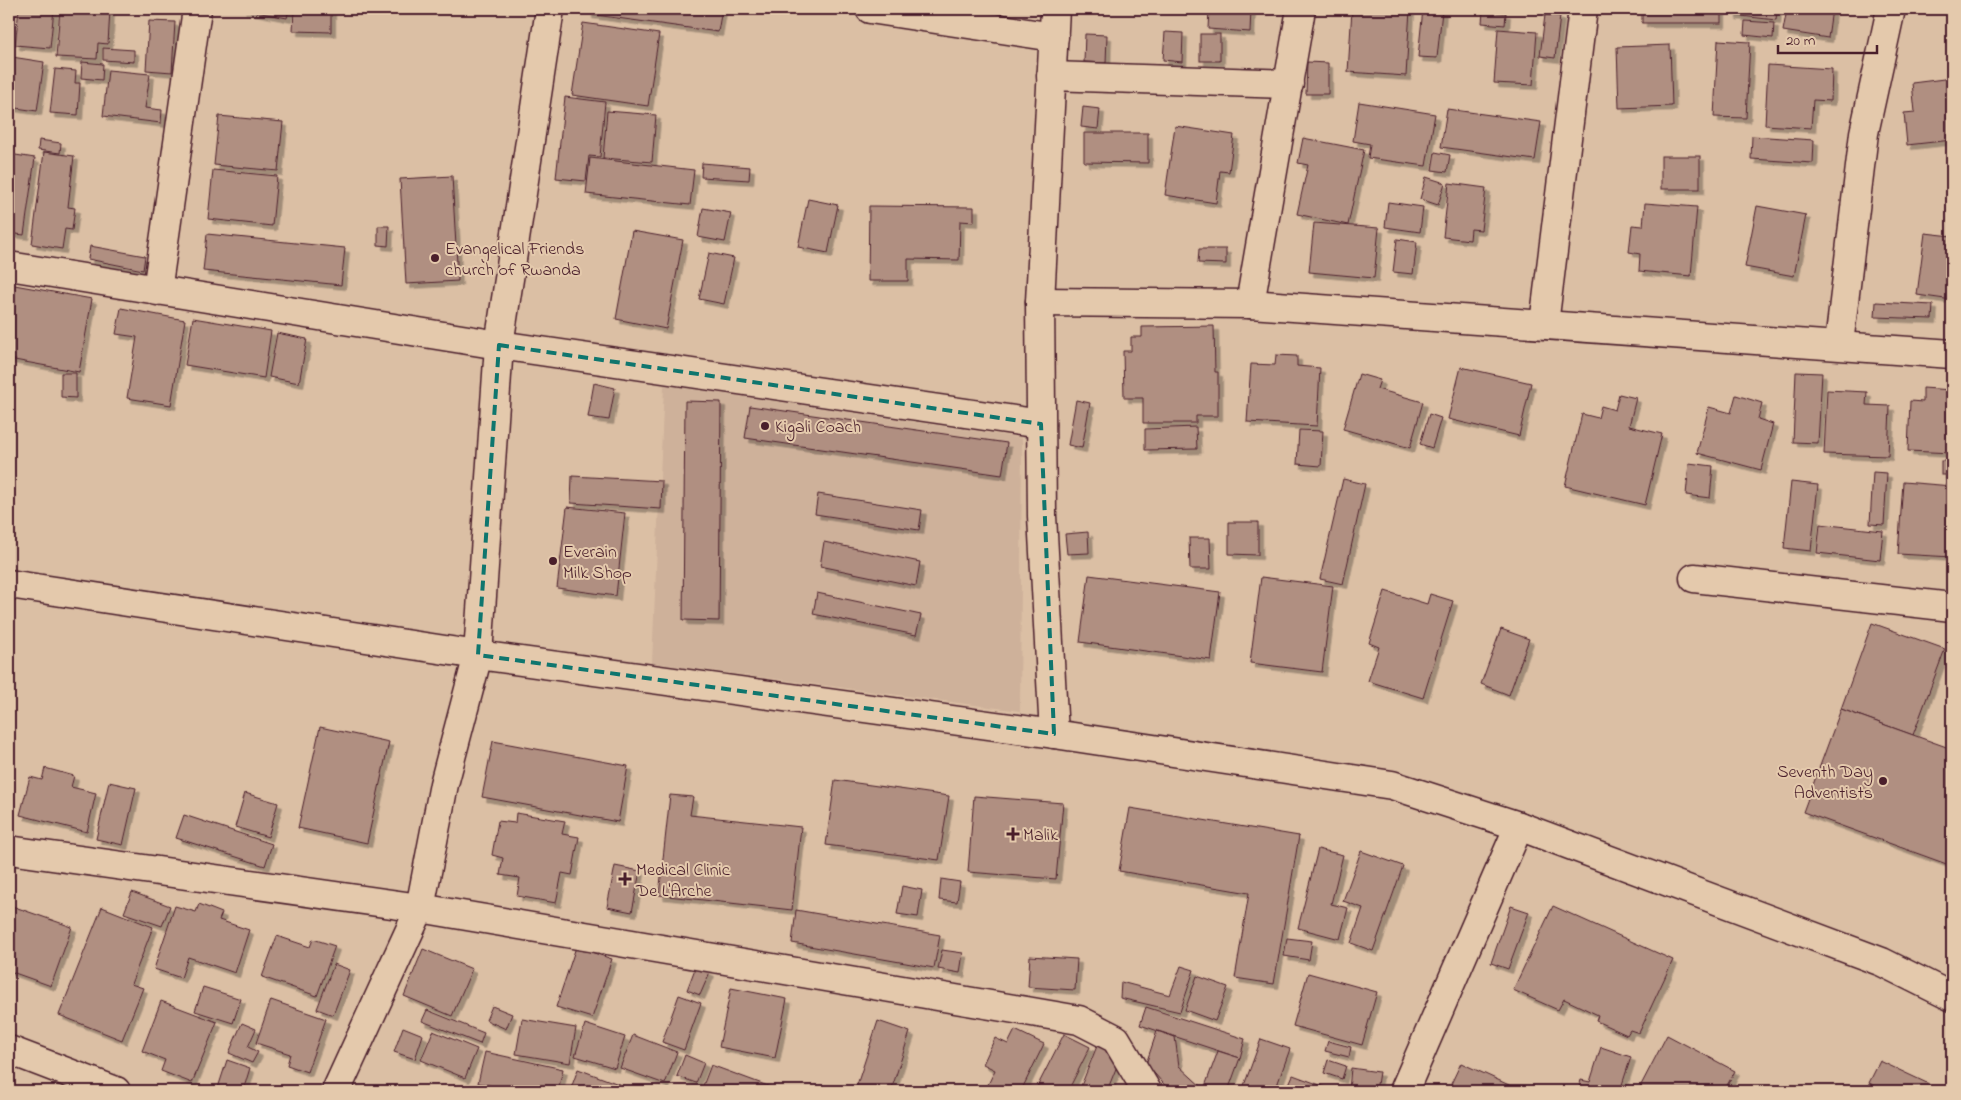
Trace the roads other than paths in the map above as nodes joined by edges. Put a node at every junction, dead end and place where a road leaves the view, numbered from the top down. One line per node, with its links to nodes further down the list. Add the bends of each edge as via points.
1 (198, 9): 12 (street)
2 (550, 9): 17 (street)
3 (870, 9): 8 (street)
4 (1055, 9): 8 (street)
5 (1301, 9): 10 (street)
6 (1583, 9): 15 (street)
7 (1891, 9): 16 (street, via 1864,133)
8 (1054, 36): 9 (street)
9 (1051, 76): 10 (street); 13 (street)
10 (1288, 84): 14 (street)
11 (9, 266): 12 (street)
12 (157, 291): 17 (street)
13 (1040, 302): 14 (street); 19 (street)
14 (1250, 304): 15 (street)
15 (1544, 324): 16 (street)
16 (1839, 344): 18 (street)
17 (499, 345): 19 (street); 23 (street)
18 (1952, 354)
19 (1041, 424): 24 (street, via 1042,516)
20 (1694, 578): 22 (street)
21 (9, 584): 23 (street)
22 (1952, 606)
23 (478, 655): 24 (street); 27 (street, via 444,784)
24 (1054, 734): 25 (street, via 1392,785)
25 (1520, 826): 28 (street, via 1882,962); 33 (street)
26 (9, 850): 27 (street)
27 (420, 908): 31 (street); 32 (street, via 1080,1020 1116,1039)
28 (1952, 997)
29 (9, 1050): 30 (street)
30 (116, 1091)
31 (336, 1091)
32 (1147, 1091)
33 (1404, 1091)

